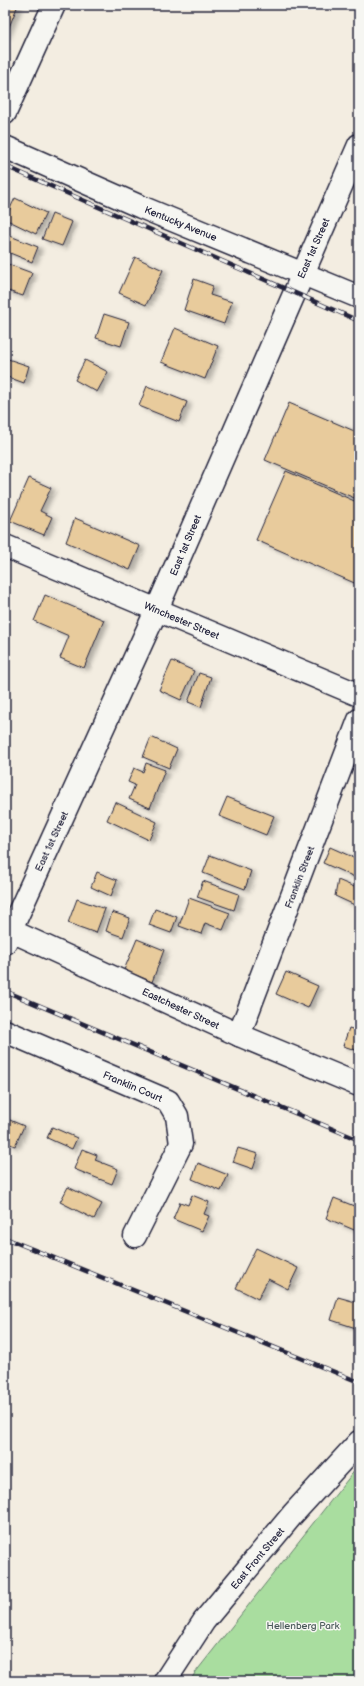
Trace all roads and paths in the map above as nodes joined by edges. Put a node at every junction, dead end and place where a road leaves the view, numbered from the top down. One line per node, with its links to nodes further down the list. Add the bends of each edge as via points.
1 (54, 5): 2 (street)
2 (5, 113)
3 (359, 145): 5 (street, East 1st Street)
4 (5, 147): 5 (street, Kentucky Avenue, via 141,207)
5 (302, 273): 6 (street, Kentucky Avenue); 8 (street, East 1st Street)
6 (359, 297)
7 (5, 546): 8 (street, Winchester Street)
8 (157, 609): 9 (street, Winchester Street); 11 (street, East 1st Street)
9 (359, 695)
10 (359, 720): 13 (street, Franklin Street)
11 (7, 934): 13 (street, Eastchester Street)
12 (5, 1032): 15 (street, Franklin Court, via 168,1101 177,1116 181,1144)
13 (239, 1035): 14 (street, Eastchester Street)
14 (359, 1085)
15 (135, 1236)
16 (359, 1442): 17 (street, East Front Street, via 293,1514 204,1621)
17 (165, 1681)

